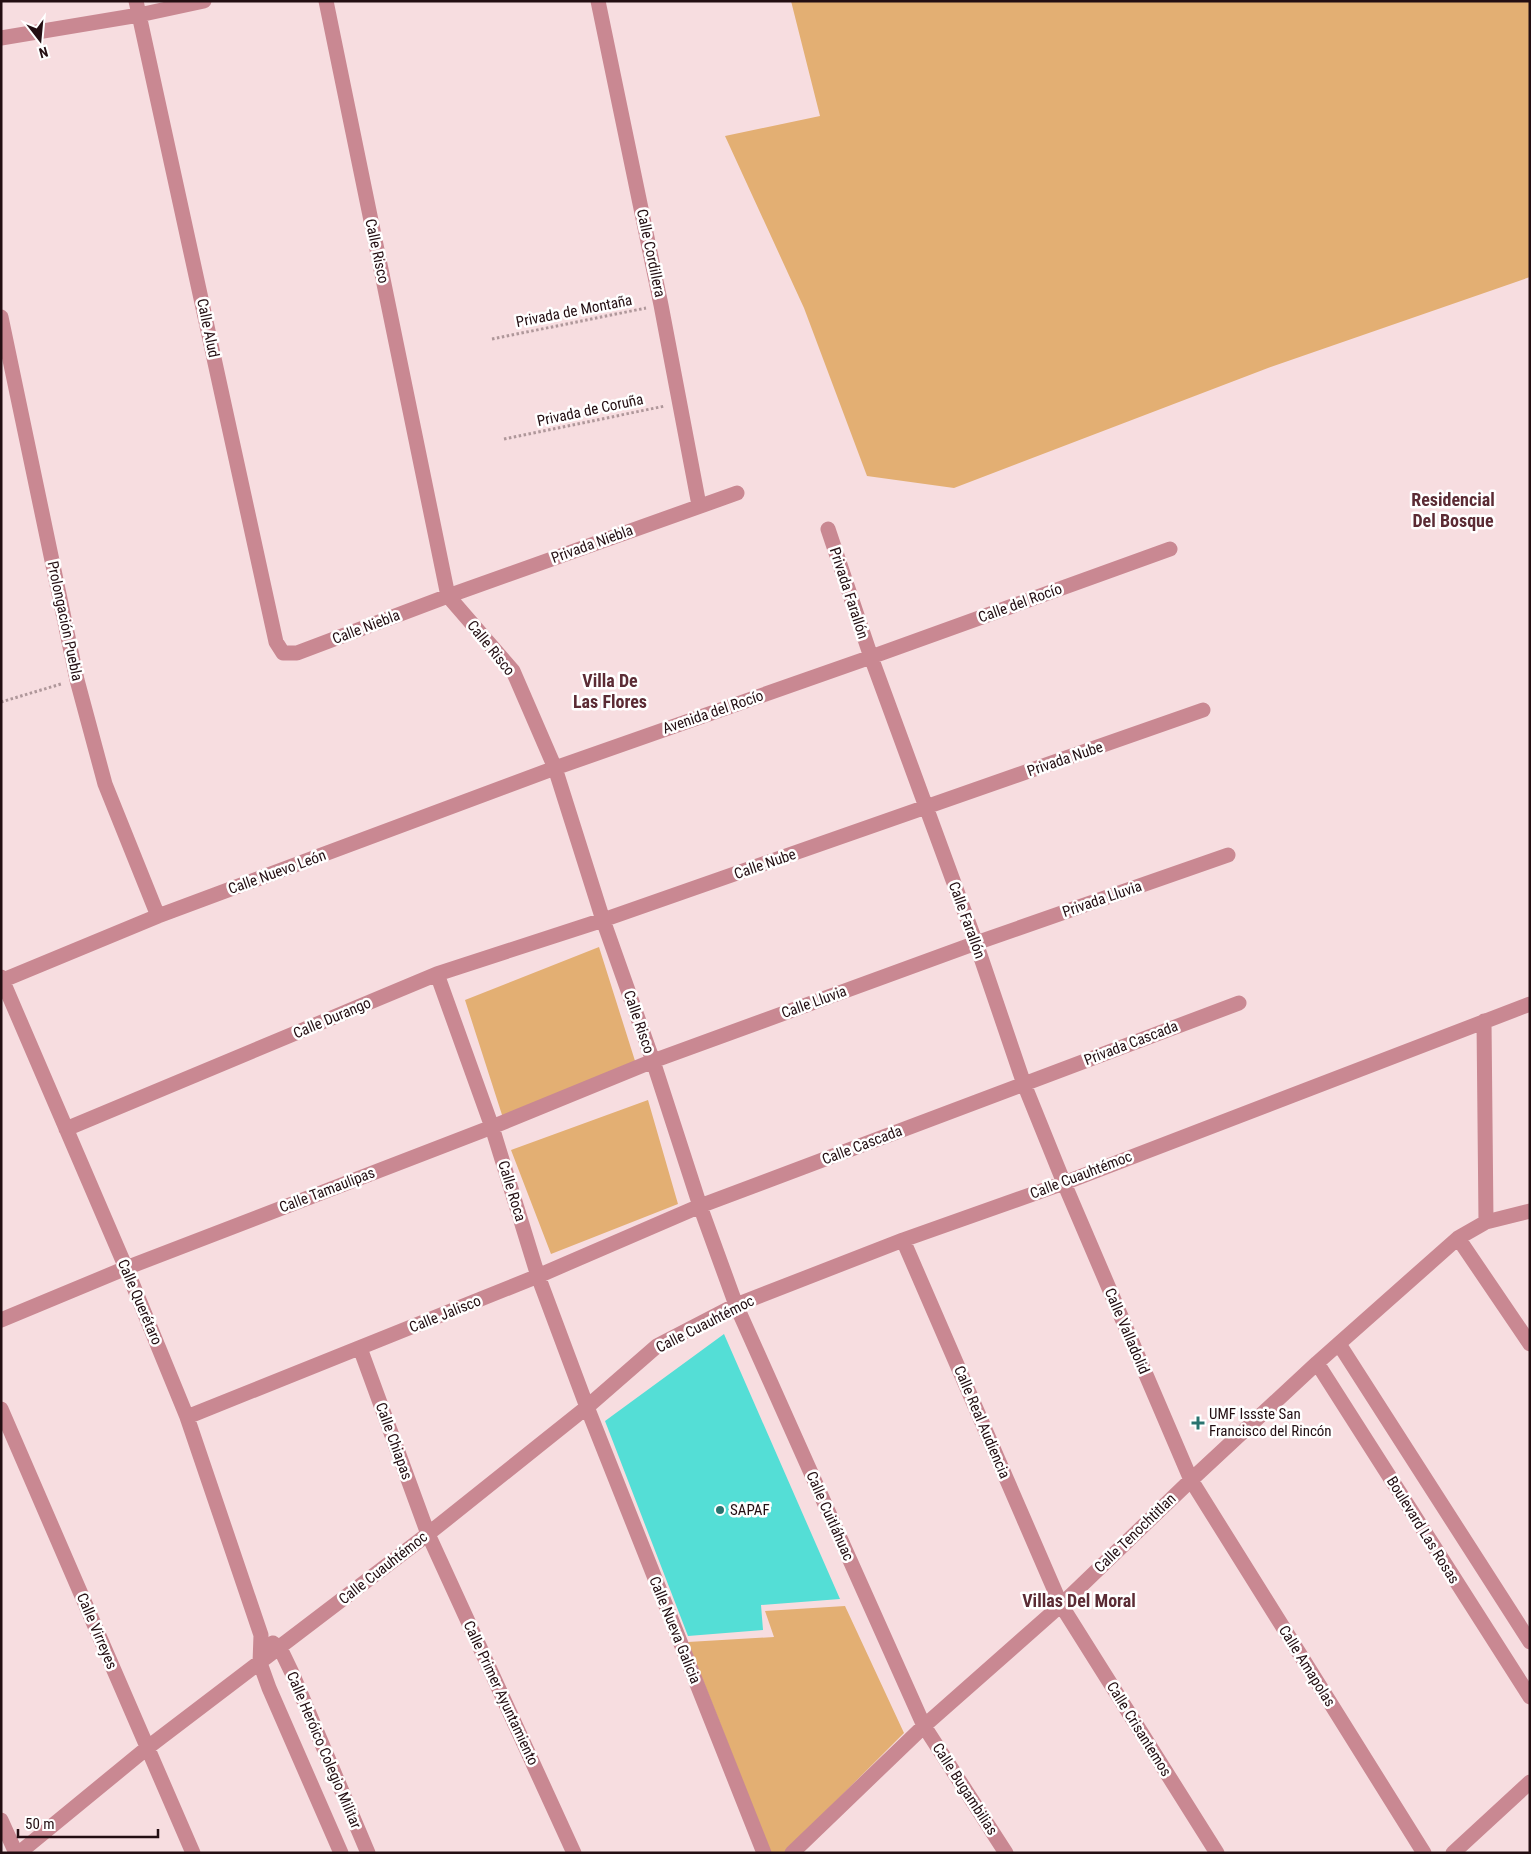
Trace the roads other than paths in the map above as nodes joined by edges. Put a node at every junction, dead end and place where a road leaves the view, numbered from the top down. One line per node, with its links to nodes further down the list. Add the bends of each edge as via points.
1 (204, 1): 4 (street)
2 (326, 1): 11 (street, Calle Risco)
3 (598, 1): 8 (street, Calle Cordillera, via 661,305)
4 (138, 8): 5 (street); 12 (street, Calle Alud, via 276,642)
5 (1, 38)
6 (1, 317): 18 (street, Prolongación Puebla, via 76,680 105,784)
7 (737, 493): 8 (street, Privada Niebla)
8 (698, 505): 11 (street, Privada Niebla)
9 (828, 529): 13 (street, Privada Farallón)
10 (1170, 549): 13 (street, Calle del Rocío)
11 (448, 596): 12 (street, Calle Niebla, via 297,653); 15 (street, Calle Risco, via 513,671)
12 (283, 653)
13 (871, 657): 15 (street, Avenida del Rocío); 16 (street, Calle Farallón)
14 (1203, 710): 16 (street, Privada Nube)
15 (555, 768): 18 (street, Calle Nuevo León); 19 (street, Calle Risco)
16 (927, 808): 19 (street, Calle Nube); 20 (street, Calle Farallón)
17 (1228, 855): 20 (street, Privada Lluvia)
18 (158, 916): 22 (street, Calle Nuevo León)
19 (603, 920): 21 (street, Calle Durango); 26 (street, Calle Risco)
20 (976, 943): 26 (street, Calle Lluvia); 27 (street, Calle Farallón)
21 (437, 974): 28 (street, Calle Roca); 29 (street, Calle Durango)
22 (2, 979): 29 (street, Calle Querétaro)
23 (1239, 1003): 27 (street, Privada Cascada)
24 (1530, 1004): 25 (street, Calle Cuauhtémoc)
25 (1484, 1021): 30 (street, Calle Cuauhtémoc); 33 (street)
26 (653, 1061): 28 (street, Calle Tamaulipas); 31 (street, Calle Risco)
27 (1024, 1084): 30 (street, Calle Farallón); 31 (street, Calle Cascada)
28 (492, 1127): 36 (street, Calle Tamaulipas); 37 (street, Calle Roca)
29 (66, 1129): 36 (street, Calle Querétaro)
30 (1064, 1183): 35 (street, Calle Cuauhtémoc); 47 (street, Calle Valladolid)
31 (700, 1206): 37 (street, Calle Jalisco); 38 (street, Calle Risco)
32 (1530, 1211): 33 (street, Calle Tenochtitlan)
33 (1486, 1222): 34 (street, Calle Tenochtitlan)
34 (1458, 1238): 40 (street, Calle Tenochtitlan); 41 (street)
35 (903, 1240): 38 (street, Calle Cuauhtémoc); 49 (street, Calle Real Audiencia)
36 (126, 1268): 39 (street, Calle Tamaulipas); 46 (street, Calle Querétaro)
37 (538, 1276): 42 (street, Calle Jalisco); 44 (street, Calle Roca)
38 (736, 1305): 44 (street, Calle Cuauhtémoc, via 657,1346); 55 (street, Calle Cuitláhuac)
39 (1, 1320)
40 (1339, 1344): 43 (street, Calle Tenochtitlan); 51 (street, Boulevard Las Rosas)
41 (1530, 1344)
42 (360, 1348): 46 (street, Calle Jalisco); 48 (street, Calle Chiapas)
43 (1317, 1363): 47 (street, Calle Tenochtitlan); 54 (street, Boulevard Las Rosas)
44 (587, 1407): 48 (street, Calle Cuauhtémoc); 64 (street, Calle Nueva Galicia)
45 (1, 1409): 56 (street, Calle Virreyes)
46 (188, 1417): 50 (street, Calle Querétaro)
47 (1191, 1480): 49 (street, Calle Tenochtitlan); 68 (street, Calle Amapolas)
48 (428, 1534): 52 (street, Calle Cuauhtémoc); 63 (street, Calle Primer Ayuntamiento)
49 (1061, 1604): 55 (street, Calle Tenochtitlan); 67 (street, Calle Crisantemos)
50 (261, 1635): 52 (street); 53 (street, Calle Querétaro)
51 (1530, 1642)
52 (280, 1648): 53 (street, Calle Cuauhtémoc); 62 (street, Calle Heróico Colegio Militar)
53 (260, 1663): 56 (street, Calle Cuauhtémoc); 61 (street, Calle Heróico Colegio Militar)
54 (1530, 1697)
55 (924, 1726): 65 (street, Calle Tenochtitlan); 66 (street, Calle Bugambilias)
56 (147, 1748): 59 (street, Calle Cuauhtémoc); 60 (street, Calle Virreyes)
57 (1530, 1782): 69 (street)
58 (1, 1820): 59 (street)
59 (17, 1853)
60 (193, 1853)
61 (341, 1853)
62 (368, 1853)
63 (574, 1853)
64 (764, 1853)
65 (792, 1853)
66 (1006, 1853)
67 (1217, 1853)
68 (1424, 1853)
69 (1452, 1853)

